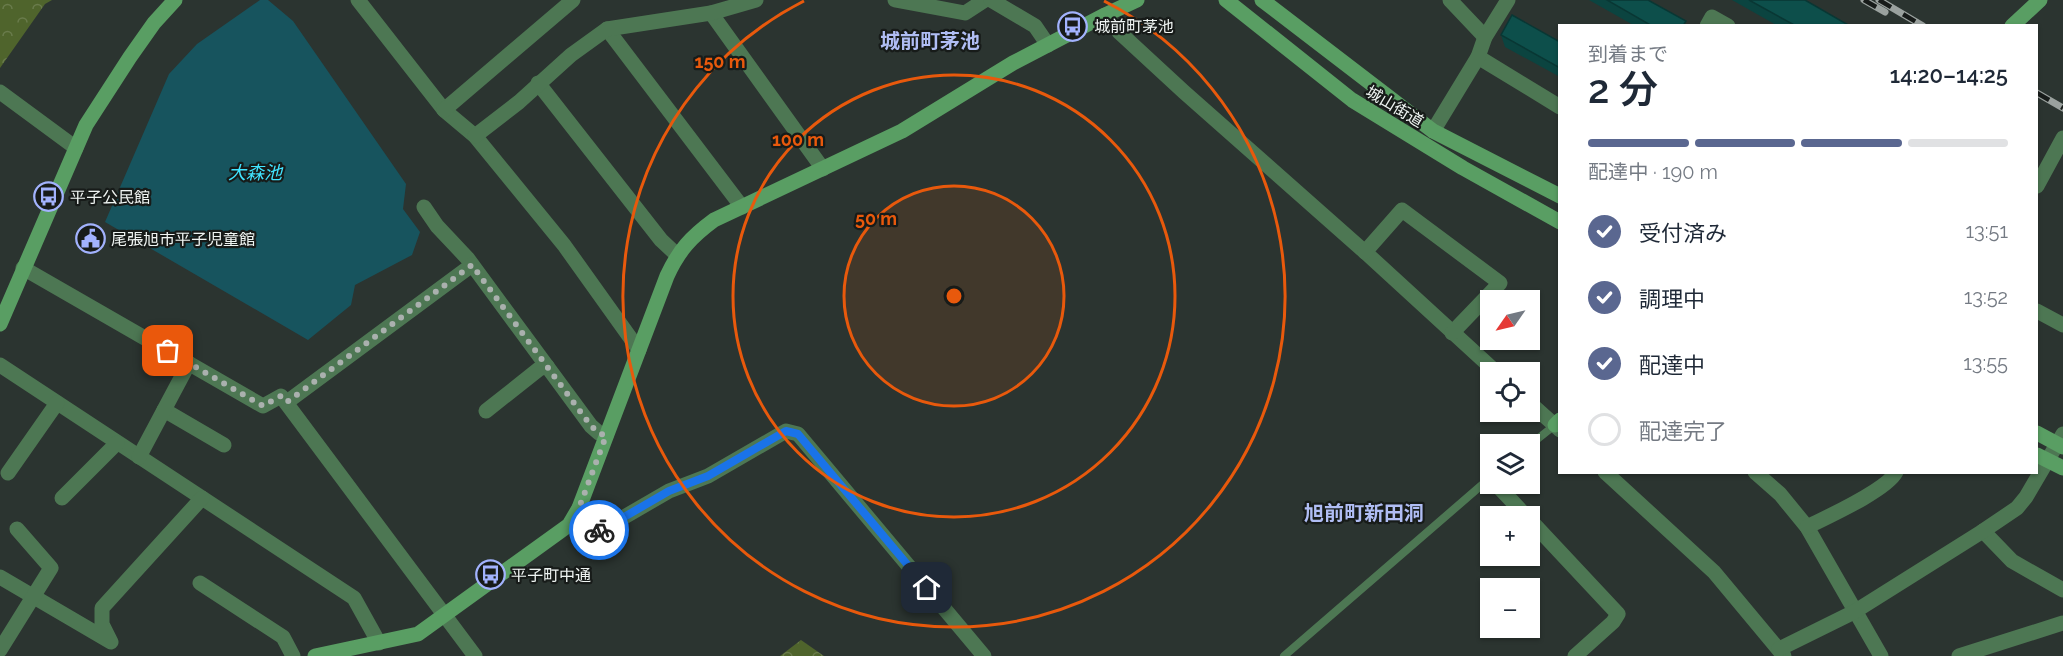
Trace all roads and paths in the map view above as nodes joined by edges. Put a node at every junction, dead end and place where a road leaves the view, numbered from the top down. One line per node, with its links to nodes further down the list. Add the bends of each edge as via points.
1 (176, 0): 30 (street, via 130,57 86,125)
2 (359, 0): 26 (street)
3 (573, 0): 26 (street)
4 (756, 0): 14 (street)
5 (896, 0): 6 (street, via 965,13)
6 (985, 0)
7 (991, 0): 21 (street, via 1035,26)
8 (1137, 0): 15 (street)
9 (1226, 0): 36 (street, 城山街道, via 1352,100)
10 (1262, 0): 27 (street, 城山街道)
11 (1450, 0): 20 (street)
12 (1508, 0): 20 (street)
13 (2040, 0): 18 (street)
14 (711, 13): 19 (street); 31 (street)
15 (1105, 15): 21 (street); 37 (street, via 1176,85)
16 (1708, 24): 17 (street, via 1712,17)
17 (1724, 24)
18 (2014, 24)
19 (607, 29): 23 (street); 35 (street)
20 (1485, 37): 22 (street)
21 (1048, 45): 31 (street, via 902,131)
22 (1478, 57): 25 (street); 27 (street)
23 (538, 83): 28 (street); 38 (street, via 661,240)
24 (0, 92): 30 (street)
25 (1558, 106)
26 (444, 110): 28 (street)
27 (1433, 131): 33 (street, 城山街道)
28 (475, 136): 45 (street, via 564,244)
29 (2063, 138): 32 (street)
30 (76, 148): 40 (street)
31 (823, 169): 35 (street)
32 (2038, 184)
33 (1558, 195)
34 (424, 207): 39 (street)
35 (742, 207): 38 (street, via 695,234)
36 (1558, 221)
37 (1365, 252): 44 (street); 44 (street, via 1402,210 1500,283)
38 (677, 255): 45 (street)
39 (472, 265): 49 (street); 50 (street)
40 (23, 268): 42 (street); 47 (street)
41 (2038, 312): 43 (street)
42 (0, 324)
43 (2063, 325)
44 (1452, 333): 46 (street)
45 (639, 350): 57 (street)
46 (1485, 362)
47 (189, 363): 50 (street, via 263,406 281,396); 52 (street)
48 (0, 365): 51 (street)
49 (547, 366): 53 (street); 57 (street, via 591,426)
50 (287, 402): 85 (street)
51 (57, 403): 60 (street); 65 (street)
52 (164, 410): 61 (street); 62 (street)
53 (486, 411)
54 (1540, 411): 55 (street)
55 (1558, 425): 58 (lane)
56 (2038, 434): 59 (street)
57 (606, 436): 75 (street)
58 (1540, 438)
59 (2061, 442): 63 (street)
60 (117, 443): 62 (street); 72 (street)
61 (224, 445)
62 (139, 457): 73 (street)
63 (2042, 457): 64 (street)
64 (2063, 468)
65 (8, 473)
66 (1607, 474): 90 (street, via 1714,572)
67 (1757, 474): 76 (street)
68 (1895, 474): 76 (street, via 1876,490)
69 (2035, 474): 79 (street, via 2017,508)
70 (1480, 487): 95 (lane)
71 (1505, 494): 74 (street)
72 (62, 498)
73 (202, 498): 83 (street, via 102,608 102,624 111,642); 87 (street, via 354,597)
74 (1517, 506)
75 (579, 508): 85 (street, via 569,525); 94 (street, via 600,531 786,431 798,434)
76 (1807, 527): 84 (street)
77 (17, 529): 83 (street, via 51,568)
78 (1540, 531): 96 (street, via 1618,614)
79 (1983, 531): 82 (street, via 2012,561); 84 (street)
80 (0, 577): 83 (street)
81 (200, 583): 91 (street, via 283,637)
82 (2063, 590)
83 (32, 596): 88 (street)
84 (1854, 612): 90 (street); 97 (street)
85 (445, 616): 87 (street, via 418,634); 93 (street)
86 (2063, 623): 98 (street)
87 (379, 643): 89 (street)
88 (0, 651)
89 (363, 651): 92 (street)
90 (1781, 653)
91 (293, 656)
92 (315, 656)
93 (475, 656)
94 (984, 656)
95 (1284, 656)
96 (1575, 656)
97 (1881, 656)
98 (1959, 656)

